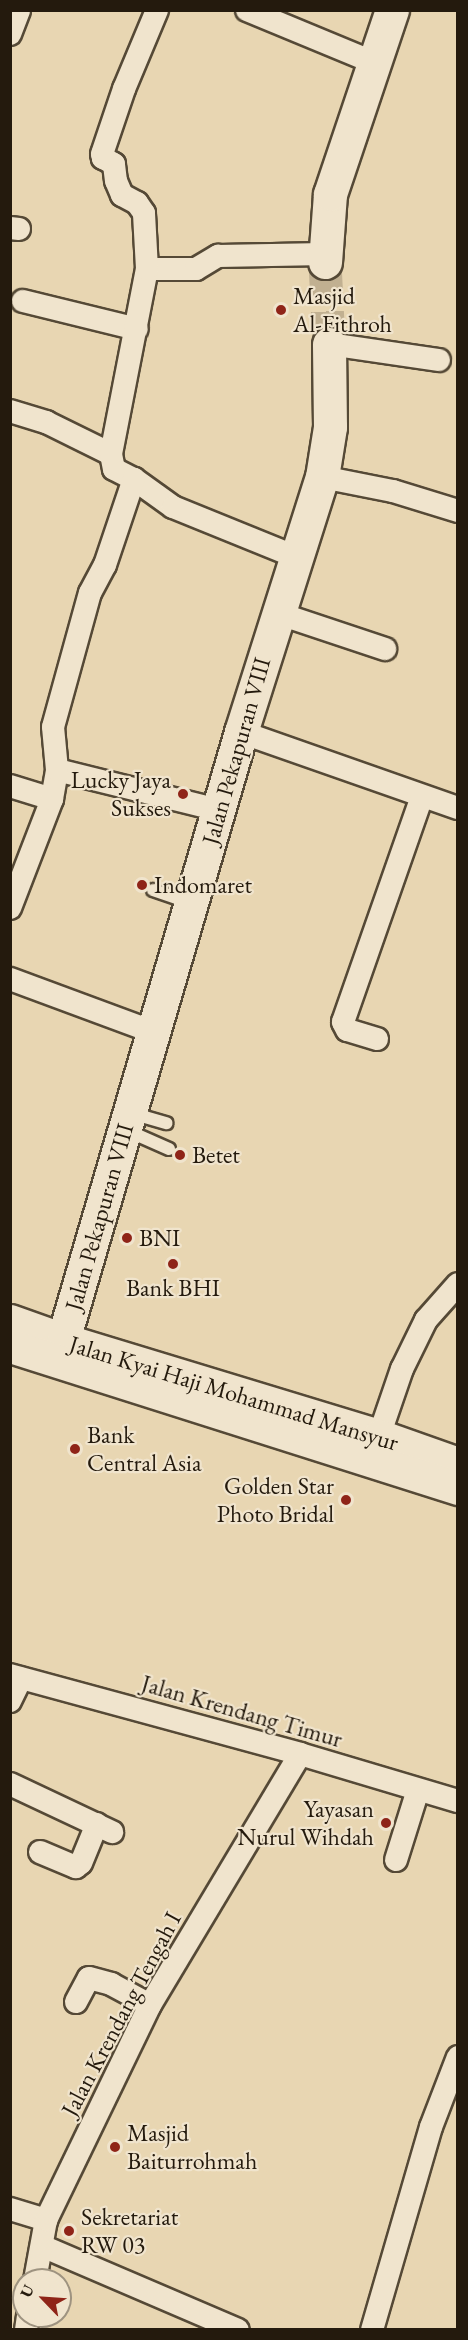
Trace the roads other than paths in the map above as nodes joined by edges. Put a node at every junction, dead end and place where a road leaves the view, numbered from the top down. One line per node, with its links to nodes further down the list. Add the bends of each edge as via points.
1 (19, 10): 5 (street)
2 (157, 10): 8 (street, via 102,154 114,164 122,195 137,203 144,213)
3 (247, 10): 6 (street)
4 (392, 10): 6 (street)
5 (10, 34)
6 (375, 63): 7 (street, via 330,194)
7 (325, 258): 8 (street, via 218,256 196,269)
8 (147, 269): 10 (street)
9 (23, 301): 10 (street)
10 (137, 329): 14 (street)
11 (329, 344): 12 (street); 15 (street, Jalan Pekapuran VIII, via 330,427)
12 (439, 360)
13 (10, 411): 14 (street, via 46,422)
14 (111, 454): 16 (street, via 114,470)
15 (321, 477): 17 (street, via 393,490); 18 (street, Jalan Pekapuran VIII)
16 (134, 479): 18 (street, via 173,507); 22 (street, via 105,565 90,593 54,728)
17 (458, 511)
18 (296, 557): 19 (street, Jalan Pekapuran VIII)
19 (277, 613): 20 (street); 21 (street, Jalan Pekapuran VIII)
20 (385, 649)
21 (241, 732): 24 (street); 27 (street, Jalan Pekapuran VIII)
22 (57, 770): 25 (street); 27 (street)
23 (10, 786): 25 (street)
24 (422, 797): 26 (street); 33 (street, via 343,1022 347,1030)
25 (52, 799): 30 (street)
26 (458, 808)
27 (219, 810): 29 (street, Jalan Pekapuran VIII)
28 (153, 890): 29 (lane)
29 (191, 904): 32 (street, Jalan Pekapuran VIII)
30 (10, 908)
31 (10, 979): 32 (street)
32 (153, 1032): 34 (street, Jalan Pekapuran VIII)
33 (377, 1040)
34 (127, 1121): 35 (lane); 36 (lane); 40 (street, Jalan Pekapuran VIII)
35 (167, 1123)
36 (169, 1149)
37 (458, 1284): 41 (street, via 426,1320 402,1369)
38 (10, 1321): 40 (street, Jalan Kyai Haji Mohammad Mansyur)
39 (10, 1346): 40 (street, Jalan Kyai Haji Mohammad Mansyur)
40 (60, 1351): 41 (street, Jalan Kyai Haji Mohammad Mansyur)
41 (374, 1447): 42 (street, Jalan Kyai Haji Mohammad Mansyur)
42 (445, 1472)
43 (16, 1676): 44 (street); 45 (street, Jalan Krendang Timur)
44 (10, 1701)
45 (300, 1754): 47 (street, Jalan Krendang Timur); 52 (street, Jalan Krendang Tengah I)
46 (10, 1784): 49 (street, via 104,1828 76,1867)
47 (418, 1790): 48 (street, Jalan Krendang Timur); 50 (street)
48 (458, 1801)
49 (40, 1852)
50 (396, 1860)
51 (76, 2002): 52 (street, via 89,1978 111,1984)
52 (150, 2005): 55 (street, Jalan Krendang Tengah I)
53 (458, 2057): 59 (street, via 431,2127)
54 (10, 2209): 55 (street)
55 (46, 2220): 56 (street, Jalan Krendang Tengah I)
56 (42, 2246): 57 (street, Jalan Krendang Tengah I); 58 (street)
57 (37, 2268)
58 (238, 2330)
59 (372, 2330)

